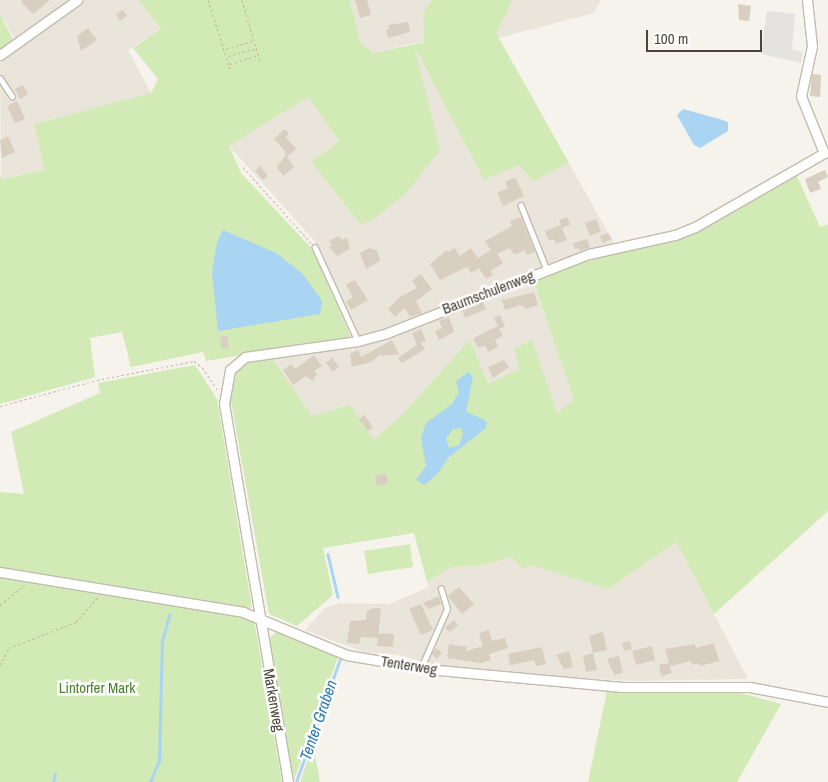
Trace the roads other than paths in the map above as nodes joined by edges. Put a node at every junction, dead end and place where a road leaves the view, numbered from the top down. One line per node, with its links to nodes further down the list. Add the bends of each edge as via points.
1 (77, 0): 3 (street)
2 (807, 0): 6 (street, Baumschulenweg, via 812,46 801,96)
3 (0, 54)
4 (0, 78): 5 (lane)
5 (12, 96)
6 (826, 152): 9 (street, Baumschulenweg, via 695,227 675,235 589,254)
7 (521, 205): 9 (lane)
8 (315, 247): 10 (lane)
9 (547, 270): 10 (street, Baumschulenweg, via 387,333)
10 (358, 341): 13 (street, Baumschulenweg, via 246,357 230,370 224,397)
11 (0, 572): 13 (street, Tenterweg, via 243,612)
12 (441, 589): 14 (lane, via 446,610)
13 (260, 618): 14 (street, Tenterweg, via 347,655); 16 (street, Markenweg)
14 (421, 668): 15 (street, Tenterweg, via 622,687 750,687)
15 (828, 702)
16 (288, 782)

